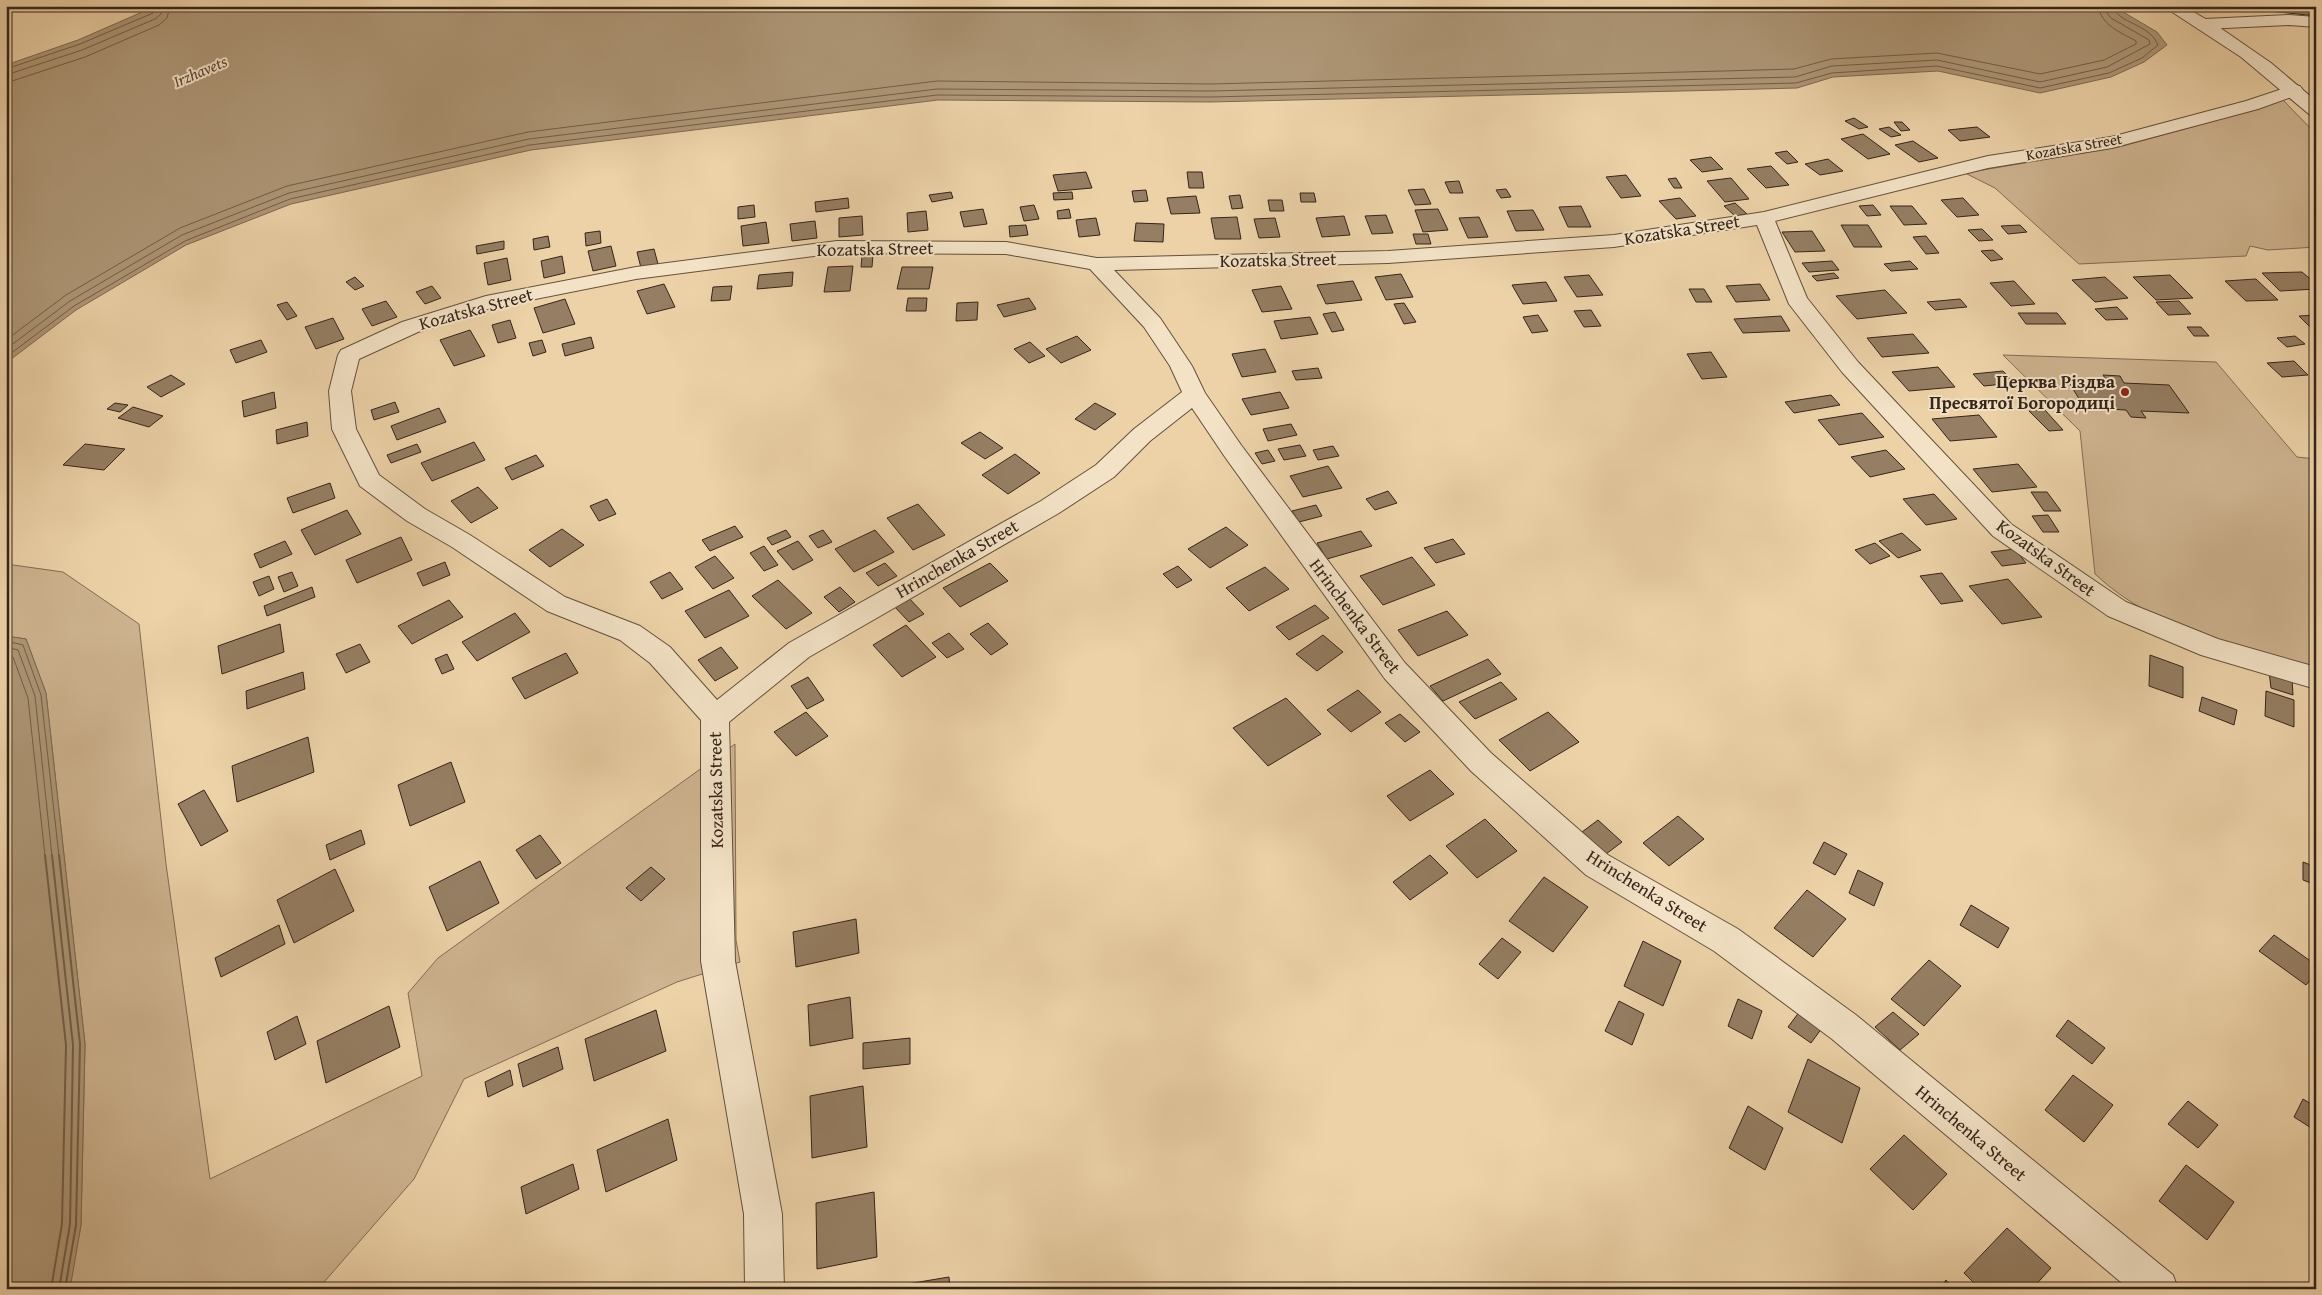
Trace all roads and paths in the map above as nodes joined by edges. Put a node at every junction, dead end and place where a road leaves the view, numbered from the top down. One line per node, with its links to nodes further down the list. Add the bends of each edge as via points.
1 (2171, 6): 3 (street)
2 (2316, 22): 3 (street, via 2288,20)
3 (2205, 24): 4 (street, via 2256,58)
4 (2294, 90): 5 (street); 6 (street, Kozatska Street, via 2252,106 2112,142 1988,162)
5 (2316, 111)
6 (1764, 218): 7 (street, Kozatska Street, via 1614,241 1388,257); 9 (street, Kozatska Street, via 1798,299 1850,367 2002,530 2117,609 2211,648)
7 (1097, 264): 8 (street, Hrinchenka Street, via 1152,324); 10 (street, Kozatska Street, via 1006,248 837,247 636,273 486,302 410,326 349,355 340,391 344,430 369,480 416,515 556,604 630,633 660,655)
8 (1194, 394): 10 (street, Hrinchenka Street, via 1142,435 1105,471 1050,507 799,650); 12 (street, Hrinchenka Street, via 1395,672 1481,762 1597,865 1726,940 1844,1027)
9 (2316, 678)
10 (715, 717): 11 (street, Kozatska Street, via 718,960 763,1214)
11 (765, 1289)
12 (2159, 1289)

